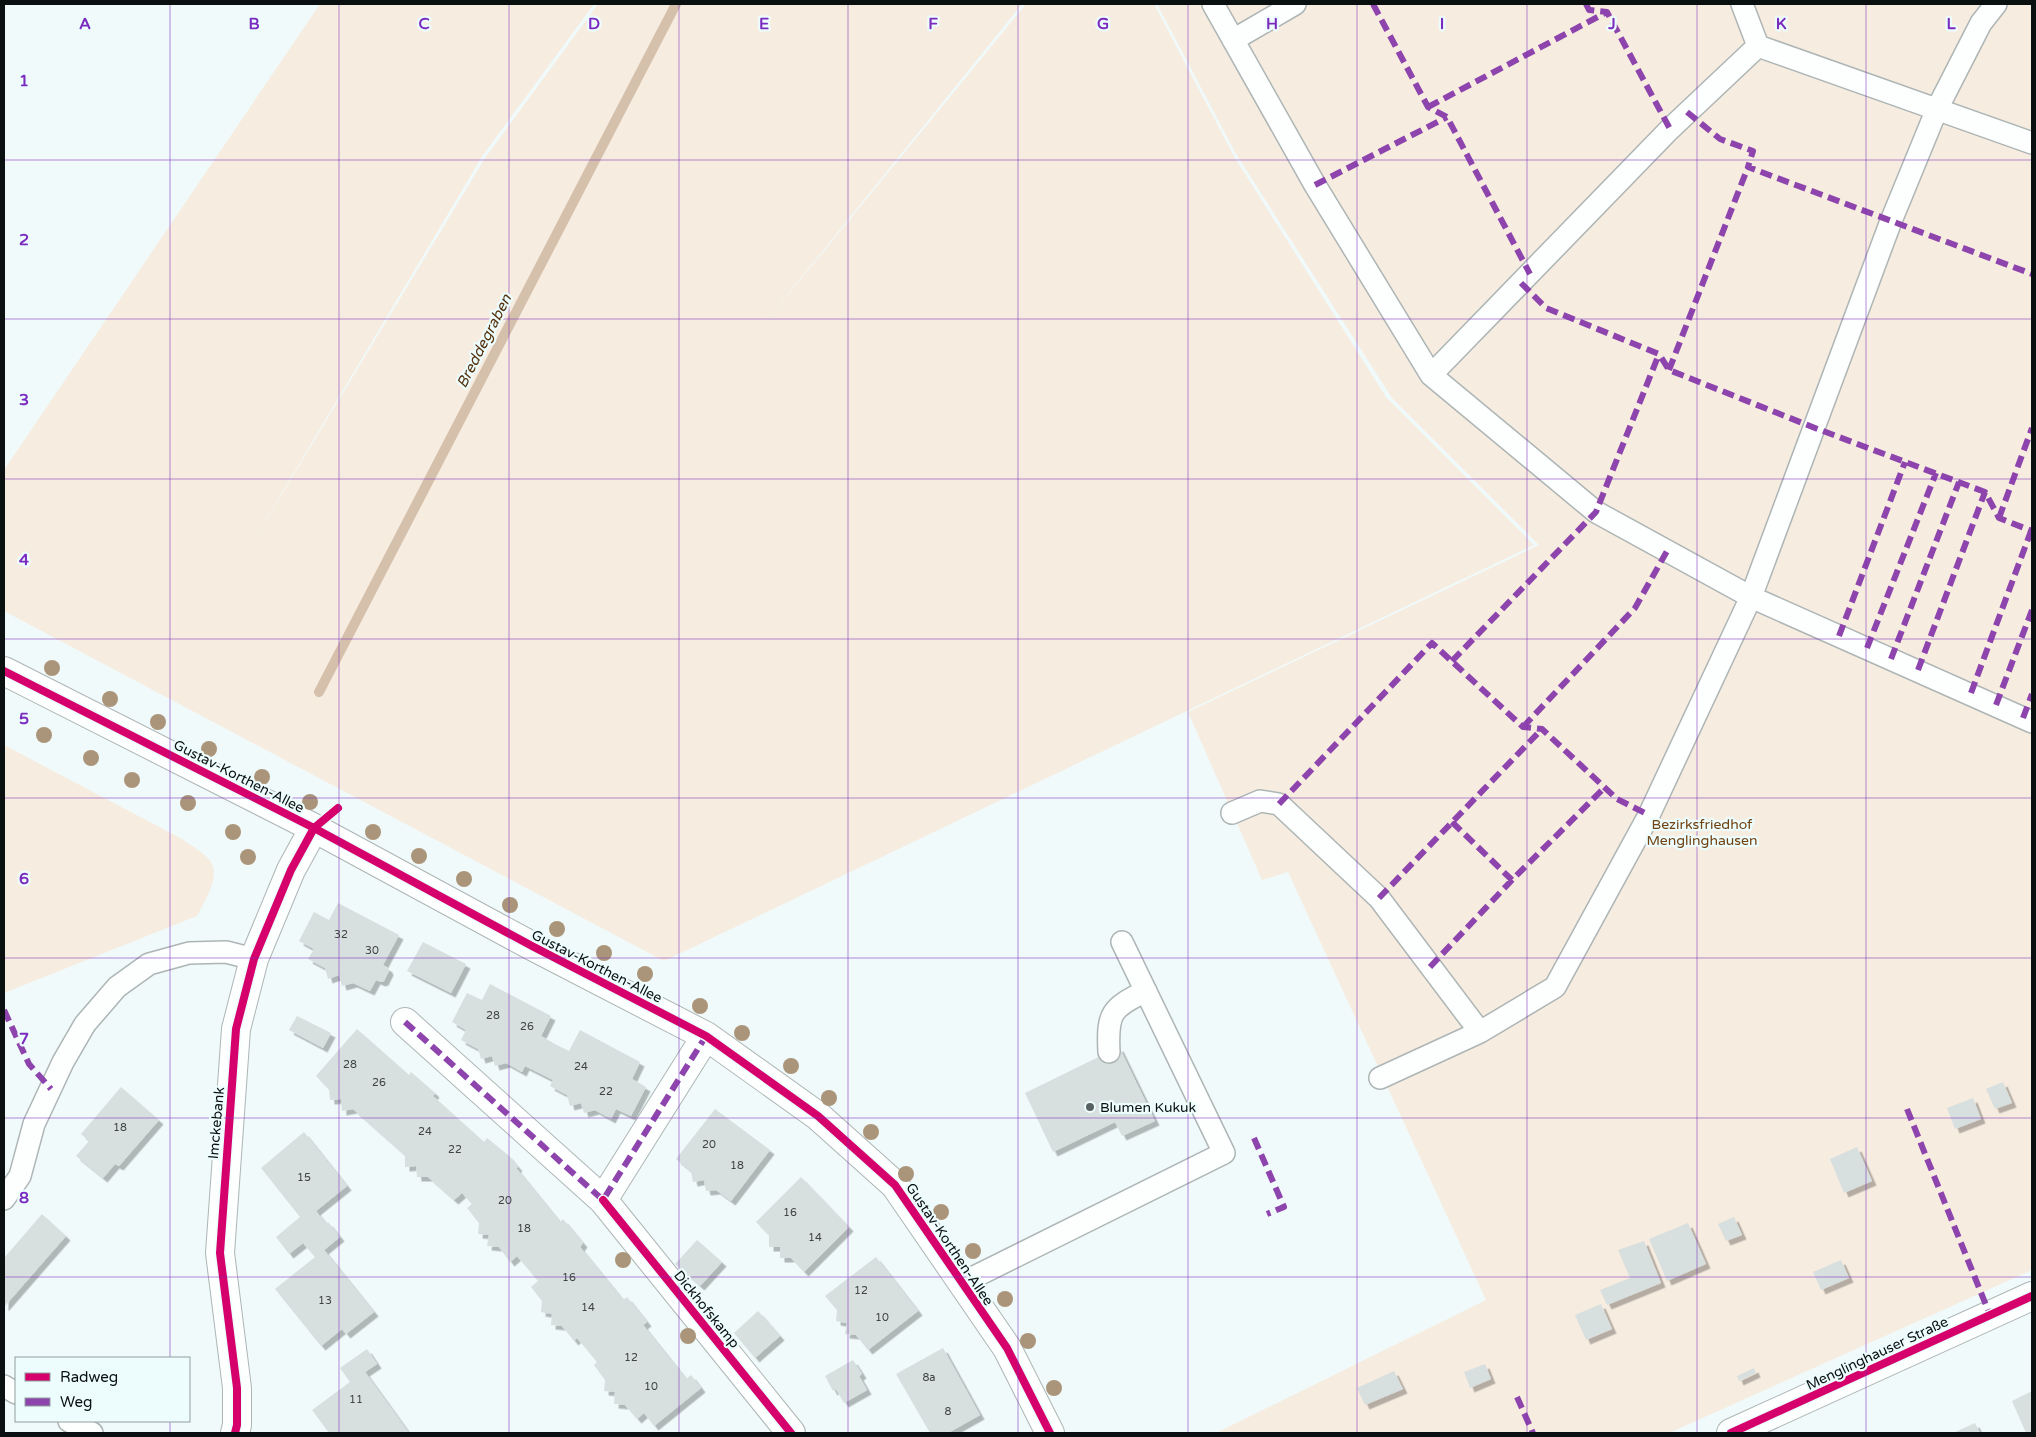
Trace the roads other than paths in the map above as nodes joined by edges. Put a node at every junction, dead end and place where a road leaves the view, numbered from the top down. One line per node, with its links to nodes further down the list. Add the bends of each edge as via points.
1 (1212, 4): 5 (lane)
2 (1295, 4): 5 (lane)
3 (1742, 4): 6 (lane)
4 (1996, 4): 7 (lane, via 1981,23)
5 (1233, 40): 9 (lane, via 1315,185)
6 (1758, 46): 7 (lane); 9 (lane, via 1670,130)
7 (1937, 109): 8 (lane); 10 (lane, via 1891,222)
8 (2032, 143)
9 (1431, 375): 10 (lane, via 1596,512)
10 (1751, 597): 12 (lane); 19 (lane, via 1649,815 1555,987)
11 (4, 671): 14 (street, Gustav-Korthen-Allee)
12 (2032, 722)
13 (1232, 813): 19 (lane, via 1260,801 1279,804 1379,898)
14 (314, 828): 16 (street, Imckebank, via 291,870); 20 (street, Gustav-Korthen-Allee)
15 (1122, 942): 17 (lane)
16 (254, 960): 23 (lane, via 226,952 190,953 148,964 117,987 85,1024 64,1062 34,1124 20,1176); 31 (street, Imckebank, via 236,1029 220,1253 237,1388)
17 (1146, 991): 21 (lane, via 1122,1002 1110,1017); 25 (lane, via 1224,1153)
18 (405, 1022): 24 (street, Dickhofskamp)
19 (1480, 1032): 22 (lane)
20 (706, 1036): 24 (street); 25 (street, Gustav-Korthen-Allee, via 818,1116 895,1185)
21 (1109, 1052)
22 (1380, 1078)
23 (4, 1199)
24 (603, 1200): 32 (street, Dickhofskamp)
25 (962, 1283): 33 (street, Gustav-Korthen-Allee, via 1006,1348)
26 (2032, 1296): 34 (street, Menglinghauser Straße)
27 (4, 1386): 28 (lane)
28 (15, 1392)
29 (71, 1422): 30 (lane)
30 (92, 1433)
31 (235, 1433)
32 (791, 1433)
33 (1050, 1433)
34 (1731, 1433)

